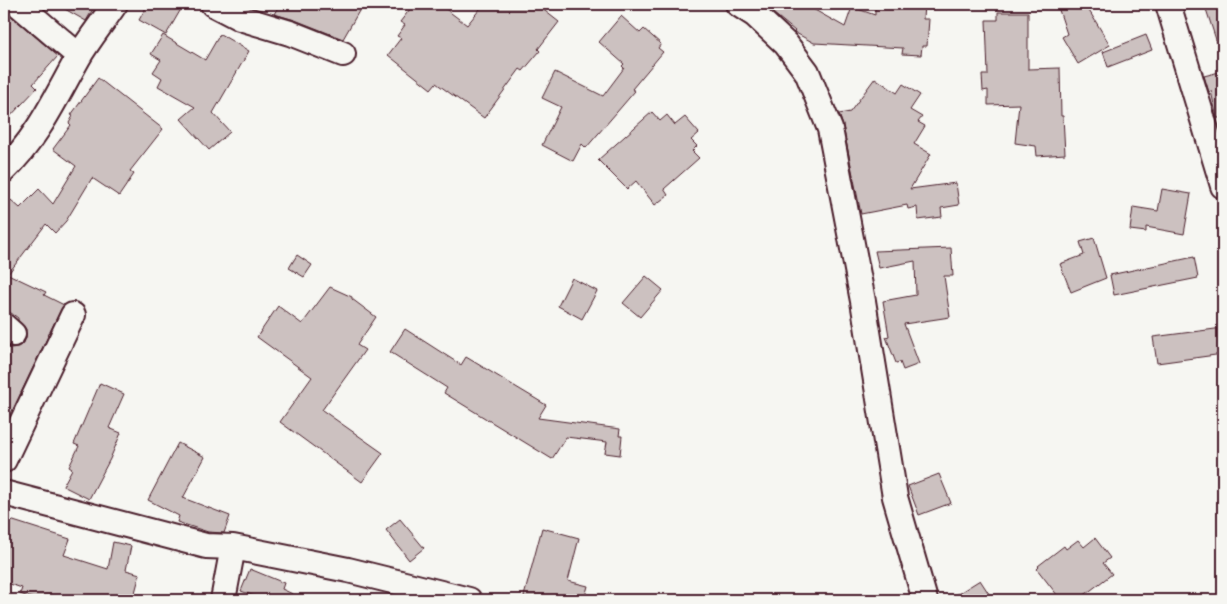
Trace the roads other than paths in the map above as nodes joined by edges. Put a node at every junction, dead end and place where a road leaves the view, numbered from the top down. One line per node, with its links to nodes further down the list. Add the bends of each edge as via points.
1 (18, 4): 7 (street)
2 (115, 4): 7 (street)
3 (213, 4): 6 (street, via 240,18)
4 (738, 4): 16 (street, via 786,44 802,65 830,129 863,301 895,497)
5 (1168, 4): 9 (street)
6 (343, 54)
7 (79, 56): 8 (street, via 48,112)
8 (4, 170)
9 (1223, 186)
10 (73, 315): 11 (street)
11 (4, 460)
12 (4, 493): 13 (street, via 206,546)
13 (233, 547): 14 (street); 15 (street, via 348,570)
14 (223, 600)
15 (469, 600)
16 (925, 600)

